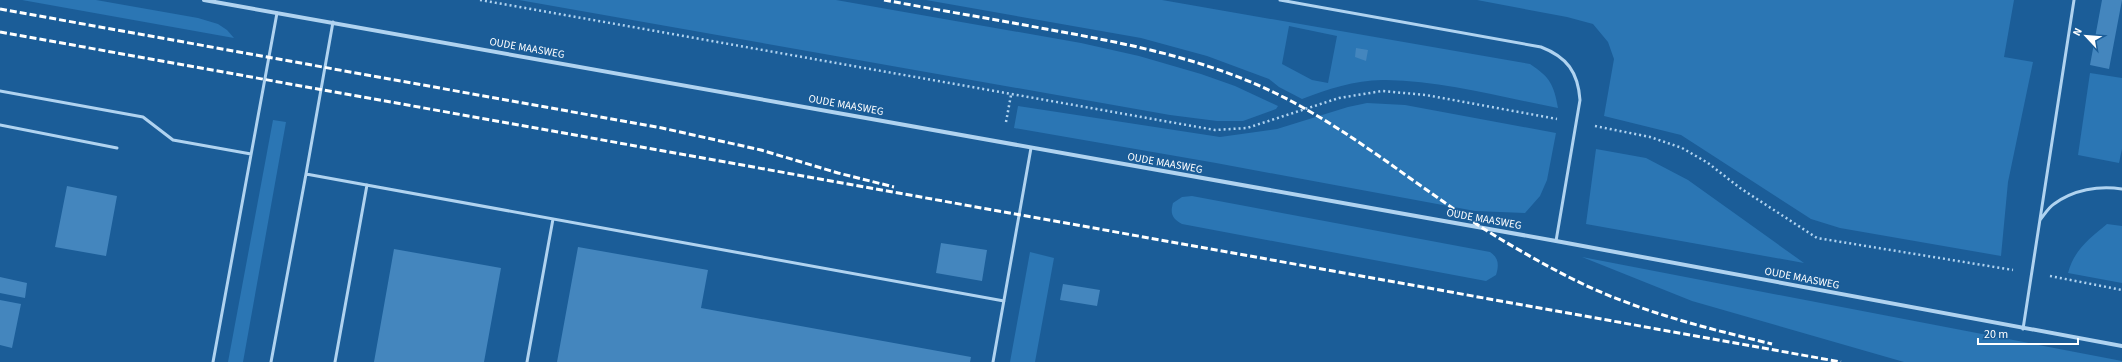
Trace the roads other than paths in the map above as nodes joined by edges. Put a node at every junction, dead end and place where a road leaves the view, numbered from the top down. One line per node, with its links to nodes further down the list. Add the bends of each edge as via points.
1 (204, 0): 4 (street, OUDE MAASWEG)
2 (1280, 0): 16 (lane, via 1541,47 1565,60 1579,85 1580,100)
3 (2074, 0): 15 (lane)
4 (277, 13): 5 (street, OUDE MAASWEG); 10 (lane)
5 (333, 22): 9 (street, OUDE MAASWEG); 11 (lane)
6 (0, 92): 10 (lane, via 143,117 173,140)
7 (0, 125): 8 (lane)
8 (117, 148)
9 (1031, 148): 16 (street, OUDE MAASWEG); 17 (lane)
10 (251, 154): 20 (lane)
11 (306, 174): 12 (lane); 21 (lane)
12 (367, 185): 14 (lane); 22 (lane)
13 (2122, 189): 15 (lane, via 2099,188 2069,194 2053,204)
14 (553, 219): 17 (lane); 23 (lane)
15 (2039, 222): 18 (lane)
16 (1556, 241): 18 (street, OUDE MAASWEG)
17 (1004, 301): 24 (lane)
18 (2023, 329): 19 (street, OUDE MAASWEG)
19 (2122, 346)
20 (213, 362)
21 (271, 362)
22 (335, 362)
23 (527, 362)
24 (993, 362)

